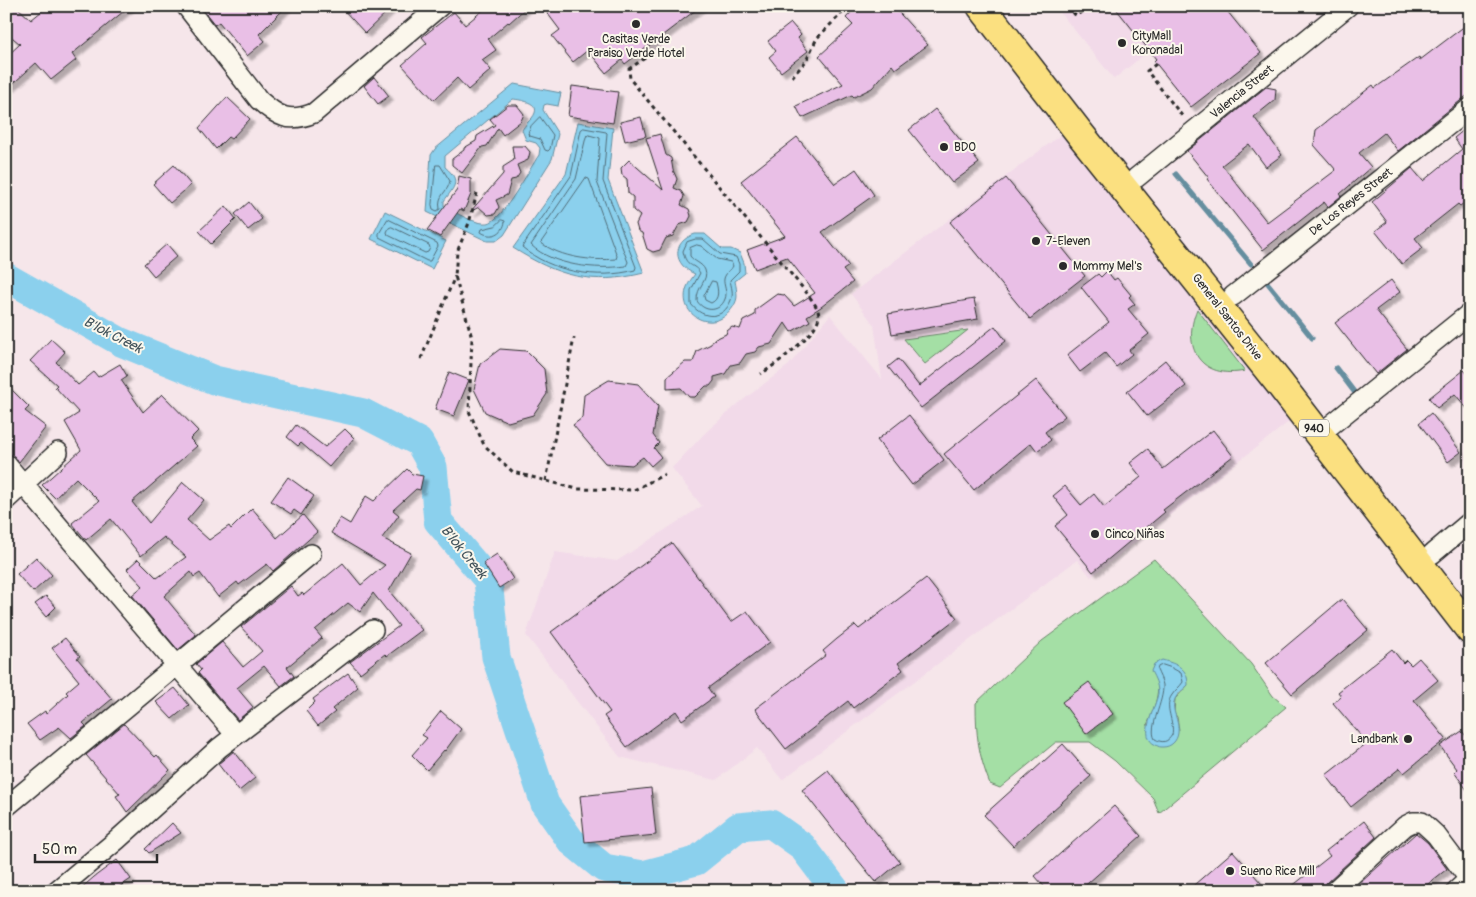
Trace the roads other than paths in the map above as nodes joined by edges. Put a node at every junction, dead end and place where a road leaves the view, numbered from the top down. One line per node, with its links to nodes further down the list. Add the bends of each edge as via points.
1 (186, 6): 2 (street, via 259,100 271,112 284,118 300,118 314,113)
2 (440, 6)
3 (981, 6): 20 (highway, General Santos Drive / 940)
4 (1000, 6): 7 (highway, General Santos Drive / 940)
5 (1348, 6): 7 (street, Valencia Street)
6 (1470, 108): 8 (street, De Los Reyes Street)
7 (1136, 178): 8 (highway, General Santos Drive / 940)
8 (1233, 296): 10 (highway, General Santos Drive / 940)
9 (1470, 313): 10 (street)
10 (1332, 425): 17 (highway, General Santos Drive / 940)
11 (58, 452): 13 (street)
12 (6, 464): 13 (street)
13 (23, 484): 14 (street); 21 (street)
14 (6, 500)
15 (1470, 522): 17 (street)
16 (311, 554): 21 (street)
17 (1432, 554): 18 (highway, General Santos Drive / 940)
18 (1470, 602)
19 (372, 630): 22 (street)
20 (1470, 630)
21 (176, 666): 22 (street); 23 (street)
22 (236, 735): 25 (street)
23 (6, 807)
24 (1470, 878): 26 (street, via 1422,822 1413,822); 27 (street)
25 (56, 891)
26 (1334, 891)
27 (1456, 891)

